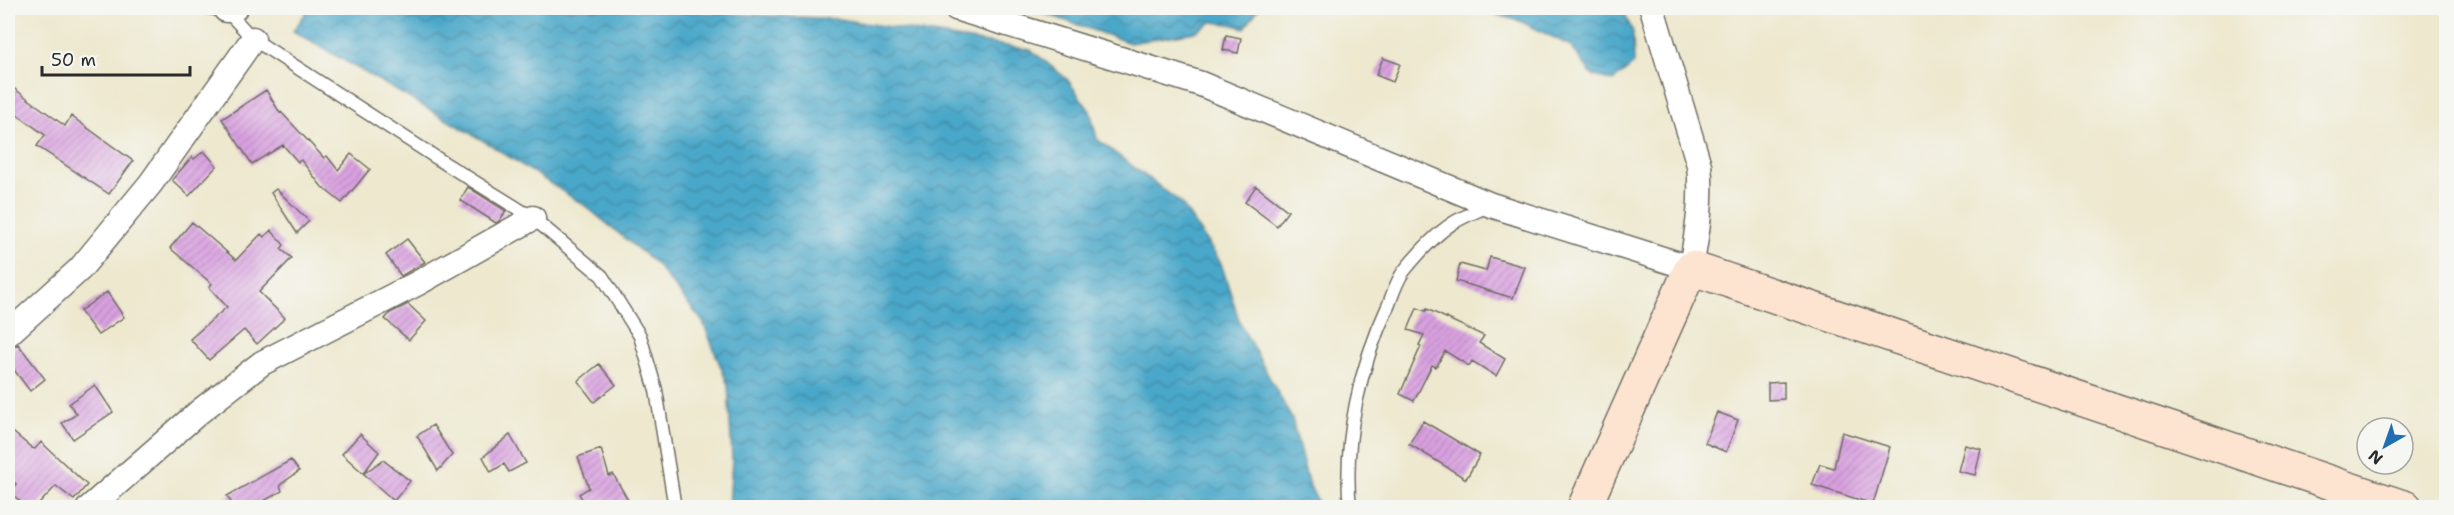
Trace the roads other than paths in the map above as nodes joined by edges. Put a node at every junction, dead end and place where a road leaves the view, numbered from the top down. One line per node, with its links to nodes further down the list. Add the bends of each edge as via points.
1 (223, 8): 4 (lane)
2 (956, 8): 5 (street, via 1201,84)
3 (1652, 8): 7 (street, via 1699,165 1702,190)
4 (253, 39): 6 (lane); 8 (street, via 151,183 80,269)
5 (1491, 204): 7 (street); 11 (lane, via 1453,223 1403,272 1367,357 1353,414 1347,481)
6 (533, 218): 9 (street, via 418,284 262,363); 10 (lane, via 602,276 640,336 656,390)
7 (1691, 268): 12 (main road); 13 (main road)
8 (8, 334)
9 (89, 507)
10 (675, 507)
11 (1350, 507)
12 (1584, 507)
13 (2406, 507)

